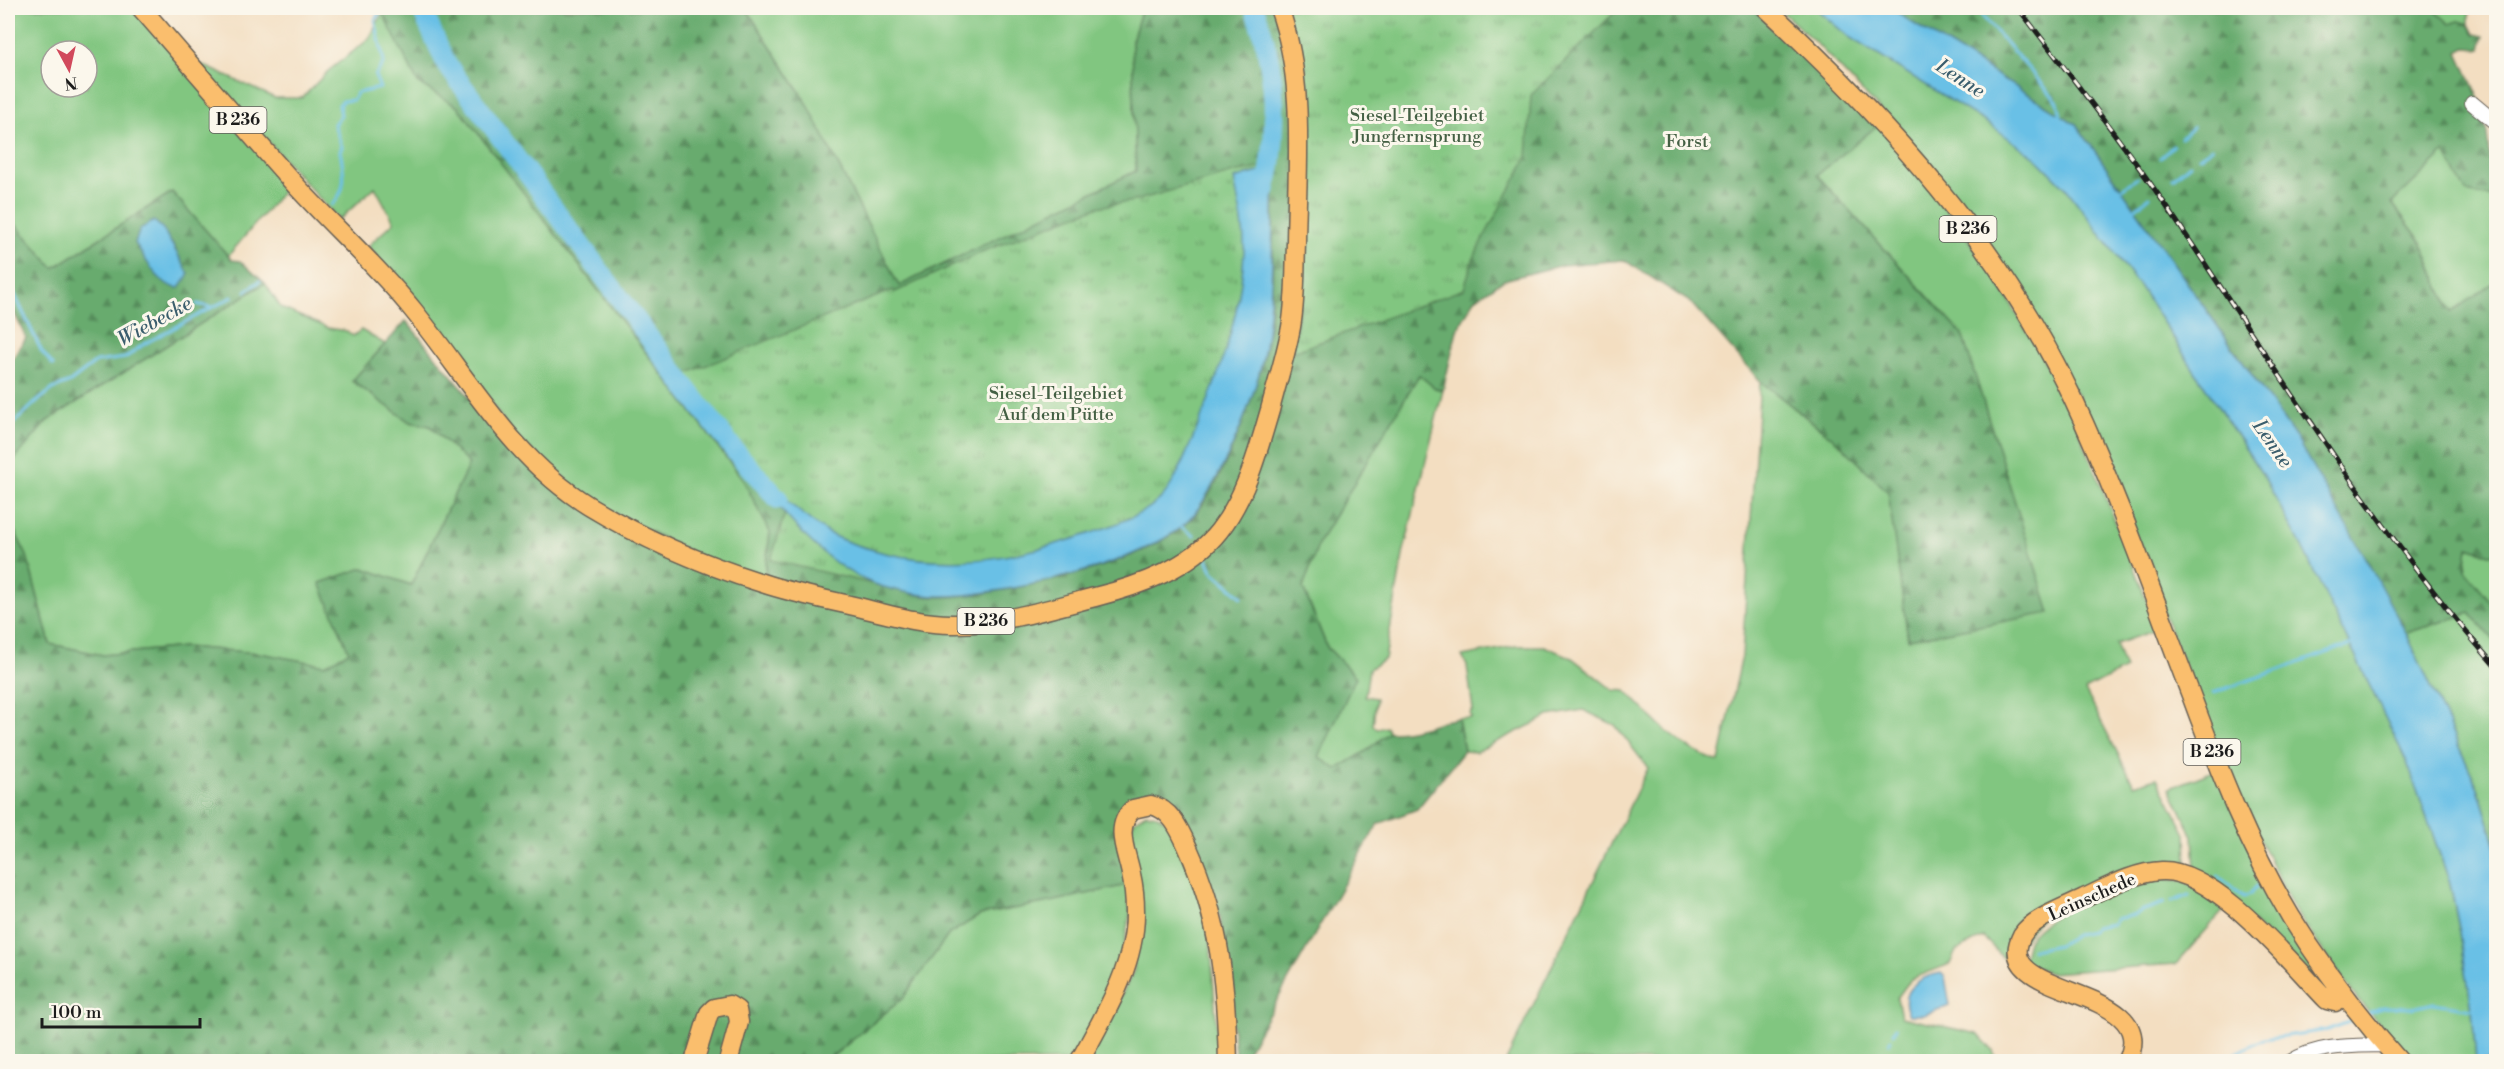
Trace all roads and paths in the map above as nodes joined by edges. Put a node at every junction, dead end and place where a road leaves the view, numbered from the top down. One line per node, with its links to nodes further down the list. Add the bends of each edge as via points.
1 (141, 8): 2 (main road, B 236, via 293,182 412,309 512,440 552,481 660,544 764,584 944,624 963,624 1076,602 1147,580 1201,550 1219,531 1235,504 1254,464 1280,373 1295,288 1297,100)
2 (1279, 8)
3 (1766, 8): 6 (main road, B 236, via 1842,79 1930,177 2002,275 2045,344 2093,443 2239,814 2290,916)
4 (2472, 103): 5 (street)
5 (2496, 123)
6 (2345, 996): 7 (main road, B 236); 12 (main road, Leinschede, via 2336,1002 2327,1000 2245,917 2199,881 2168,871 2137,876 2038,921 2026,930 2019,948 2023,964 2034,976 2121,1016 2131,1041)
7 (2386, 1045): 13 (street, via 2340,1046); 14 (main road, B 236)
8 (694, 1062): 9 (main road, via 709,1013 729,1005 737,1010 740,1022)
9 (728, 1062)
10 (1079, 1062): 11 (main road, via 1117,986 1134,934 1135,892 1122,838 1123,823 1133,809 1151,805 1167,813 1180,831 1215,920)
11 (1228, 1062)
12 (2127, 1062)
13 (2290, 1062)
14 (2400, 1062)

